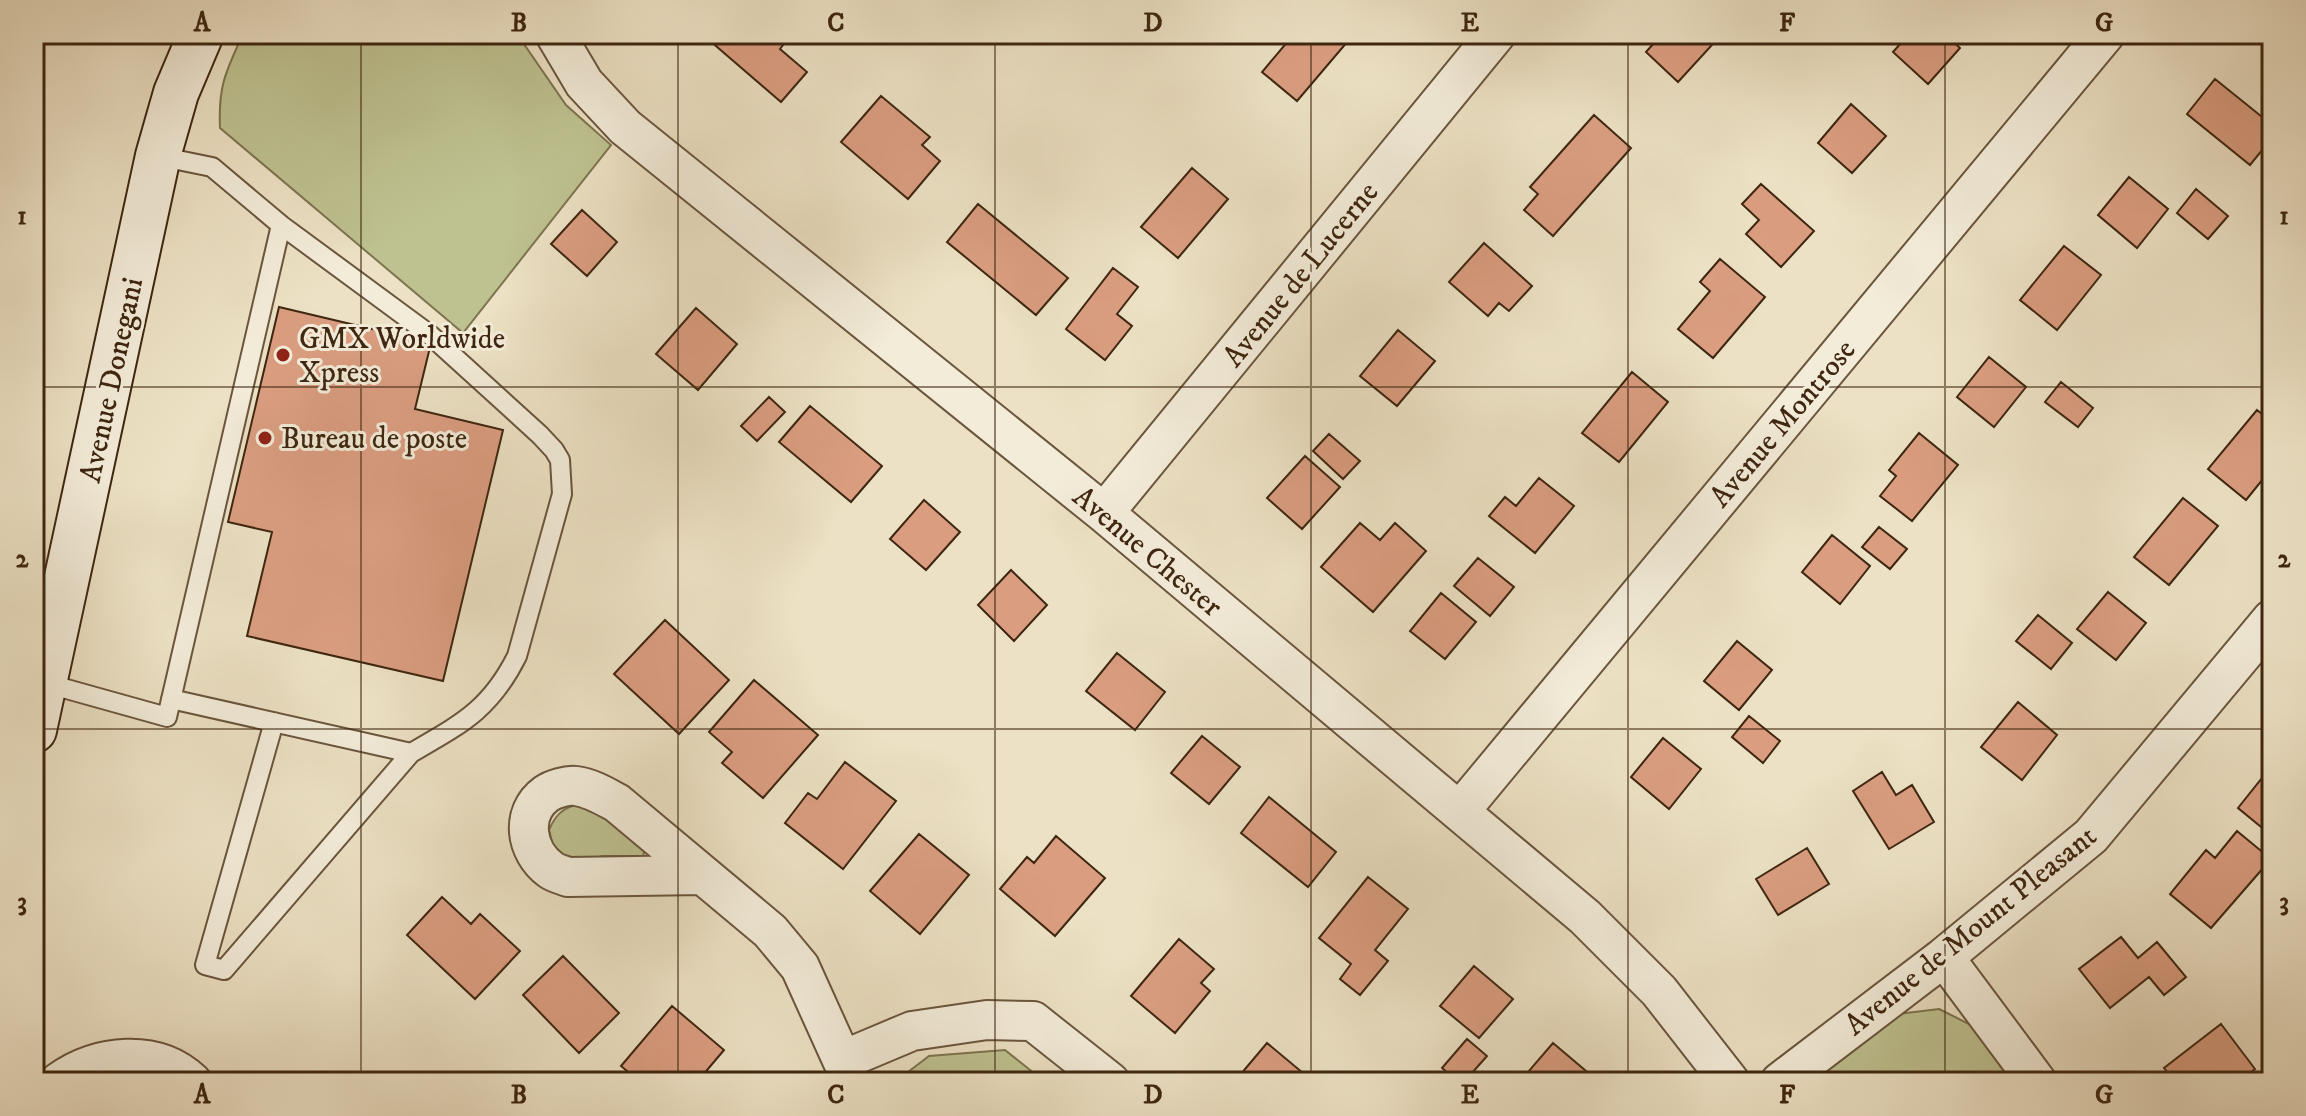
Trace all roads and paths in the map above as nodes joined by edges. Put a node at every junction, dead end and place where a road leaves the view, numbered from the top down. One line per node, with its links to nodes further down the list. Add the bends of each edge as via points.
1 (201, 34): 5 (main road, Avenue Donegani)
2 (555, 34): 7 (street, Avenue Chester, via 584,83 625,127)
3 (1496, 34): 7 (street, Avenue de Lucerne)
4 (2105, 34): 14 (street, Avenue Montrose)
5 (158, 156): 6 (lane, via 212,167); 9 (main road, Avenue Donegani)
6 (281, 225): 10 (lane); 13 (lane, via 429,334 540,435 560,460 562,494 517,656 496,693 473,715)
7 (1104, 513): 14 (street, Avenue Chester)
8 (2272, 619): 16 (street, Avenue de Mount Pleasant, via 2091,836)
9 (45, 683): 10 (lane, via 167,717); 12 (main road, Avenue Donegani)
10 (171, 699): 11 (lane)
11 (274, 722): 13 (lane); 13 (lane, via 205,965 224,970)
12 (34, 730)
13 (411, 753)
14 (1460, 811): 21 (street, Avenue Chester, via 1585,917 1659,991)
15 (702, 875): 17 (street, via 770,931 800,967)
16 (1944, 957): 22 (street, Avenue de Mount Pleasant); 23 (street)
17 (848, 1071): 20 (street, via 912,1031 987,1020 1033,1021)
18 (59, 1082): 19 (street, via 78,1069 126,1058 168,1065)
19 (192, 1082)
20 (1110, 1082)
21 (1730, 1082)
22 (1780, 1082)
23 (2037, 1082)

